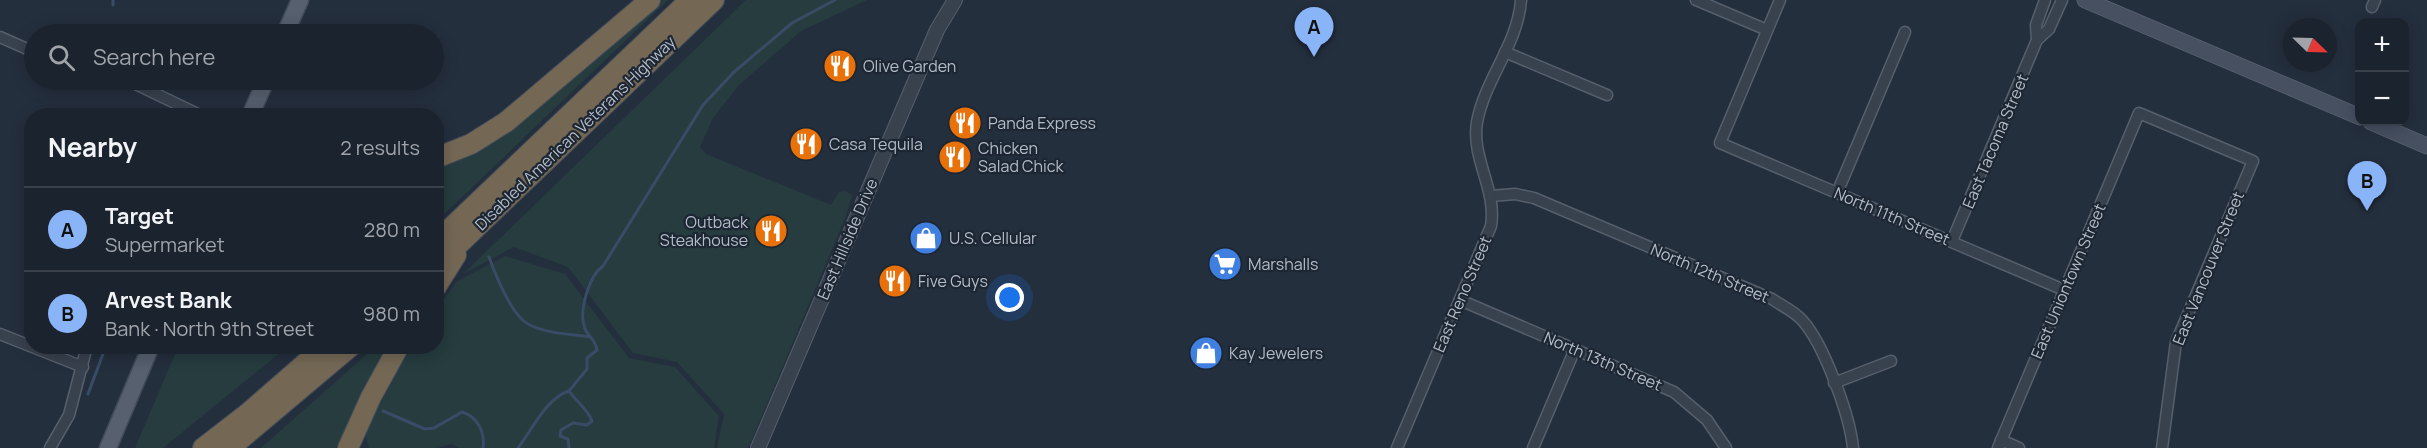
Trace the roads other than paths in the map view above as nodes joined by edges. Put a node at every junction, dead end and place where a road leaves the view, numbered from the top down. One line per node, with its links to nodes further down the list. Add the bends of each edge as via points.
1 (300, 0): 12 (main road)
2 (650, 0): 27 (highway, via 497,128)
3 (690, 0): 31 (highway, Disabled American Veterans Highway)
4 (714, 0): 32 (highway, Disabled American Veterans Highway)
5 (955, 0): 56 (street, East Hillside Drive, via 936,30)
6 (1521, 0): 18 (street, East Reno Street)
7 (1696, 0): 13 (street)
8 (1780, 0): 13 (street)
9 (2045, 0): 16 (street, East Tacoma Street, via 2036,25)
10 (2062, 0): 16 (street, East Tacoma Street, via 2049,29)
11 (2085, 0): 24 (main road)
12 (289, 24)
13 (1767, 30): 29 (street, North 11th Street, via 1720,143)
14 (1905, 33): 29 (street)
15 (0, 37): 17 (street)
16 (2037, 40): 33 (street, East Tacoma Street)
17 (24, 48)
18 (1505, 52): 21 (street); 30 (street, East Reno Street, via 1477,124 1478,158)
19 (145, 90): 22 (street)
20 (262, 90): 23 (main road)
21 (1607, 95)
22 (184, 108)
23 (254, 108)
24 (2355, 115)
25 (2380, 126): 26 (main road)
26 (2427, 146)
27 (444, 155)
28 (2253, 162): 36 (street, East Uniontown Street, via 2139,113); 62 (street, East Vancouver Street, via 2176,342)
29 (1837, 193): 33 (street, North 11th Street)
30 (1491, 196): 37 (street, East Reno Street, via 1491,226); 49 (street, North 12th Street, via 1515,194 1534,198 1772,299 1807,326)
31 (444, 234)
32 (469, 235): 34 (highway, Disabled American Veterans Highway); 35 (highway)
33 (1952, 241): 36 (street, North 11th Street)
34 (444, 258)
35 (444, 274)
36 (2064, 290): 50 (street, East Uniontown Street)
37 (1460, 300): 40 (street, North 13th Street); 57 (street, East Reno Street)
38 (0, 334): 39 (street)
39 (24, 344)
40 (1575, 349): 58 (street); 59 (street, North 13th Street, via 1674,392 1707,420)
41 (50, 354): 48 (street)
42 (85, 354): 48 (street)
43 (148, 354): 52 (main road)
44 (316, 354): 53 (highway)
45 (342, 354): 54 (highway)
46 (395, 354): 55 (highway)
47 (1891, 361): 49 (street)
48 (82, 367): 51 (street, via 69,415)
49 (1834, 383): 60 (street, via 1848,419)
50 (2000, 444): 61 (street)
51 (50, 448)
52 (108, 448)
53 (203, 448)
54 (230, 448)
55 (348, 448)
56 (758, 448)
57 (1397, 448)
58 (1533, 448)
59 (1726, 448)
60 (1853, 448)
61 (2019, 448)
62 (2162, 448)

